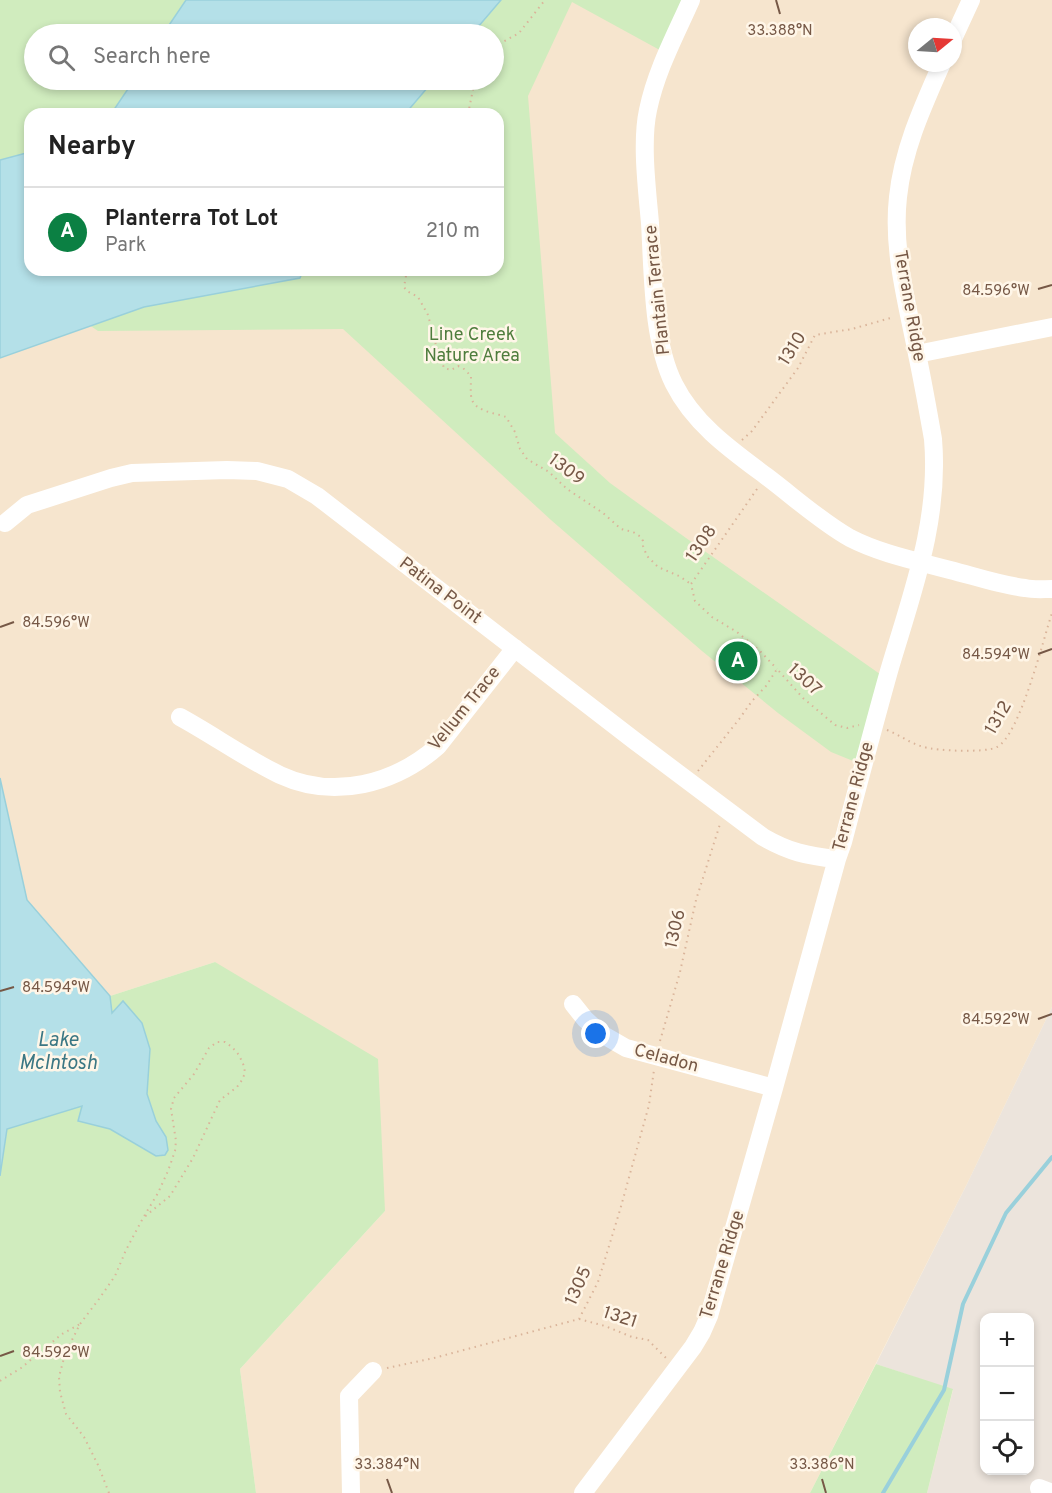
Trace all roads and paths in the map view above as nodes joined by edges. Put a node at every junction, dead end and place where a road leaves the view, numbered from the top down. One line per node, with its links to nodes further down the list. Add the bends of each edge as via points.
1 (545, 0): 5 (path, via 519,33)
2 (691, 0): 13 (street, Plantain Terrace, via 654,86 647,113 645,138 656,309 659,336 673,382 692,413)
3 (970, 0): 4 (street)
4 (962, 18)
5 (504, 41)
6 (938, 72): 10 (street, Terrane Ridge, via 908,146 898,196 896,234)
7 (474, 90): 8 (path)
8 (469, 108)
9 (406, 276): 17 (path, 1309, via 404,287 418,297 428,315 444,368 458,366 471,376 471,398 475,405 506,417 528,459 621,529 641,537 647,556 658,567)
10 (909, 314): 12 (street, Terrane Ridge); 13 (path, 1310, via 815,335 789,381)
11 (1052, 327): 12 (street)
12 (917, 354): 16 (street, Terrane Ridge, via 935,465)
13 (732, 451): 14 (street, Plantain Terrace)
14 (766, 476): 16 (street, Plantain Terrace, via 853,539); 17 (path, 1308)
15 (5, 523): 20 (street, Patina Point, via 27,505 132,473 257,471 288,479 317,496)
16 (921, 563): 18 (street, Plantain Terrace, via 1026,589); 23 (street, Terrane Ridge)
17 (691, 584): 21 (path, 1308, via 695,601 760,651)
18 (1052, 589)
19 (1052, 613): 23 (path, 1312, via 1020,712 997,748 936,750)
20 (515, 648): 22 (street, Vellum Trace, via 438,746 403,771 365,784 316,785 280,775); 24 (street, Patina Point)
21 (777, 669): 23 (path, 1307, via 835,725); 24 (path, 1307)
22 (180, 717)
23 (874, 725): 26 (street, Terrane Ridge)
24 (689, 782): 25 (street, Patina Point)
25 (726, 810): 26 (street, Patina Point, via 782,848); 28 (path, 1306, via 696,900)
26 (837, 859): 29 (street, Terrane Ridge)
27 (573, 1004): 28 (street, Celadon, via 600,1033 626,1048)
28 (656, 1057): 29 (street, Celadon); 31 (path, 1305, via 649,1105 620,1210 598,1282)
29 (774, 1088): 33 (street, Terrane Ridge, via 712,1307 702,1332)
30 (143, 1218): 30 (path, via 175,1151 171,1109 174,1098 209,1048 225,1042 244,1066 242,1080 220,1100 170,1196); 32 (path, via 115,1276)
31 (579, 1319): 33 (path, 1321, via 648,1340); 34 (path, 1305)
32 (80, 1324): 35 (path); 36 (path, via 65,1354 60,1392 66,1414 84,1437)
33 (677, 1369): 38 (street, Terrane Ridge)
34 (373, 1371): 37 (street, via 349,1396)
35 (0, 1381)
36 (109, 1493)
37 (351, 1493)
38 (583, 1493)

